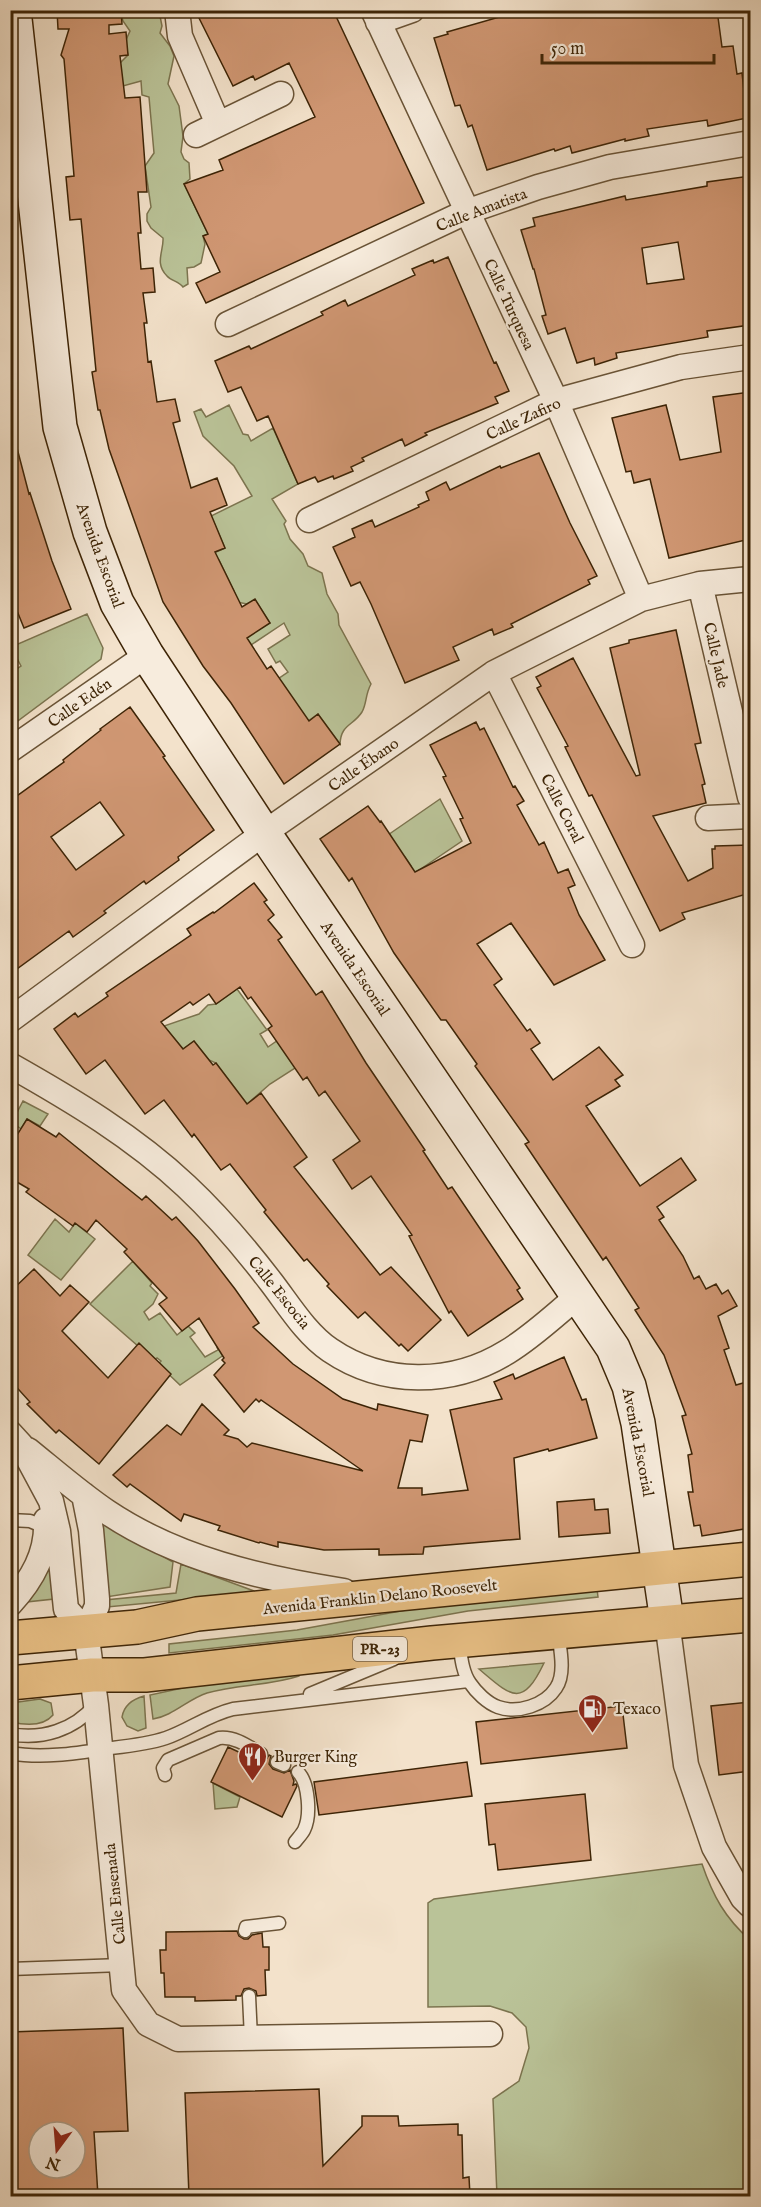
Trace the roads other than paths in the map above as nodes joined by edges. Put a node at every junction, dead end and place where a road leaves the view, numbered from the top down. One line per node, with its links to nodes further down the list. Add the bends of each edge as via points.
1 (14, 10): 17 (street, Avenida Escorial, via 60,427 90,532 113,593)
2 (177, 10): 6 (street, via 180,36)
3 (412, 10): 4 (street)
4 (376, 16): 9 (street, Calle Turquesa)
5 (281, 94): 6 (street)
6 (218, 124): 7 (street)
7 (196, 135)
8 (750, 143): 9 (street, Calle Amatista, via 610,167)
9 (466, 212): 10 (street, Calle Amatista); 12 (street, Calle Turquesa)
10 (228, 324)
11 (750, 357): 12 (street, Calle Zafiro, via 681,367)
12 (556, 401): 13 (street, Calle Zafiro); 16 (street, Calle Turquesa)
13 (309, 519)
14 (750, 579): 15 (street, Calle Ébano)
15 (700, 584): 16 (street, Calle Ébano); 20 (street, Calle Jade)
16 (641, 599): 18 (street, Calle Ébano)
17 (147, 655): 19 (street, Calle Edén); 23 (street, Avenida Escorial)
18 (494, 673): 23 (street, Calle Ébano); 24 (street, Calle Coral)
19 (10, 750)
20 (750, 797)
21 (750, 816): 22 (street)
22 (708, 818)
23 (264, 833): 25 (street, Calle Ébano); 27 (street, Avenida Escorial)
24 (632, 945)
25 (10, 1020)
26 (10, 1065): 27 (street, Calle Escocia, via 127,1138 186,1186 240,1242 305,1325 329,1349 363,1368 398,1377 435,1378 471,1369 506,1353)
27 (578, 1296): 33 (street, Avenida Escorial, via 613,1348 630,1386)
28 (16, 1439): 29 (street); 31 (street, via 45,1501)
29 (84, 1495): 34 (street, via 139,1531 180,1551 265,1576); 38 (street, via 97,1599)
30 (10, 1520): 31 (lane, via 30,1521)
31 (52, 1530): 35 (street, via 38,1566); 38 (street, via 66,1609)
32 (750, 1559): 33 (main road, Avenida Franklin Delano Roosevelt)
33 (660, 1568): 34 (main road, Avenida Franklin Delano Roosevelt); 37 (street, Avenida Escorial)
34 (382, 1597): 38 (main road, Avenida Franklin Delano Roosevelt, via 197,1614)
35 (10, 1604)
36 (749, 1615): 37 (main road, PR-23)
37 (667, 1621): 39 (main road, PR-23); 53 (street, Avenida Escorial, via 686,1764 714,1847)
38 (86, 1631): 40 (main road, Avenida Franklin Delano Roosevelt); 44 (street, Calle Ensenada)
39 (558, 1632): 41 (main road, PR-23); 42 (lane, via 561,1672 557,1687 532,1707 498,1707)
40 (10, 1638)
41 (446, 1642): 42 (lane); 44 (main road, PR-23, via 145,1675); 45 (lane)
42 (468, 1681): 45 (lane)
43 (10, 1683): 44 (main road, PR-23)
44 (94, 1690): 46 (lane, via 77,1723 51,1734); 47 (street, Calle Ensenada)
45 (295, 1700): 47 (lane, via 233,1708 168,1737)
46 (10, 1734)
47 (99, 1750): 48 (lane, via 27,1756); 56 (street, Calle Ensenada)
48 (10, 1753)
49 (261, 1754): 51 (lane, via 238,1741 219,1738 168,1760 163,1768)
50 (298, 1773): 52 (lane, via 308,1794 307,1817)
51 (165, 1774)
52 (295, 1842)
53 (750, 1905)
54 (279, 1923): 55 (lane, via 246,1927)
55 (245, 1931)
56 (122, 1965): 57 (lane); 60 (street, Calle Ensenada, via 124,1990 148,2024 178,2039)
57 (10, 1969)
58 (249, 1996): 60 (lane)
59 (490, 2034): 60 (street, Calle Ensenada)
60 (251, 2038)

